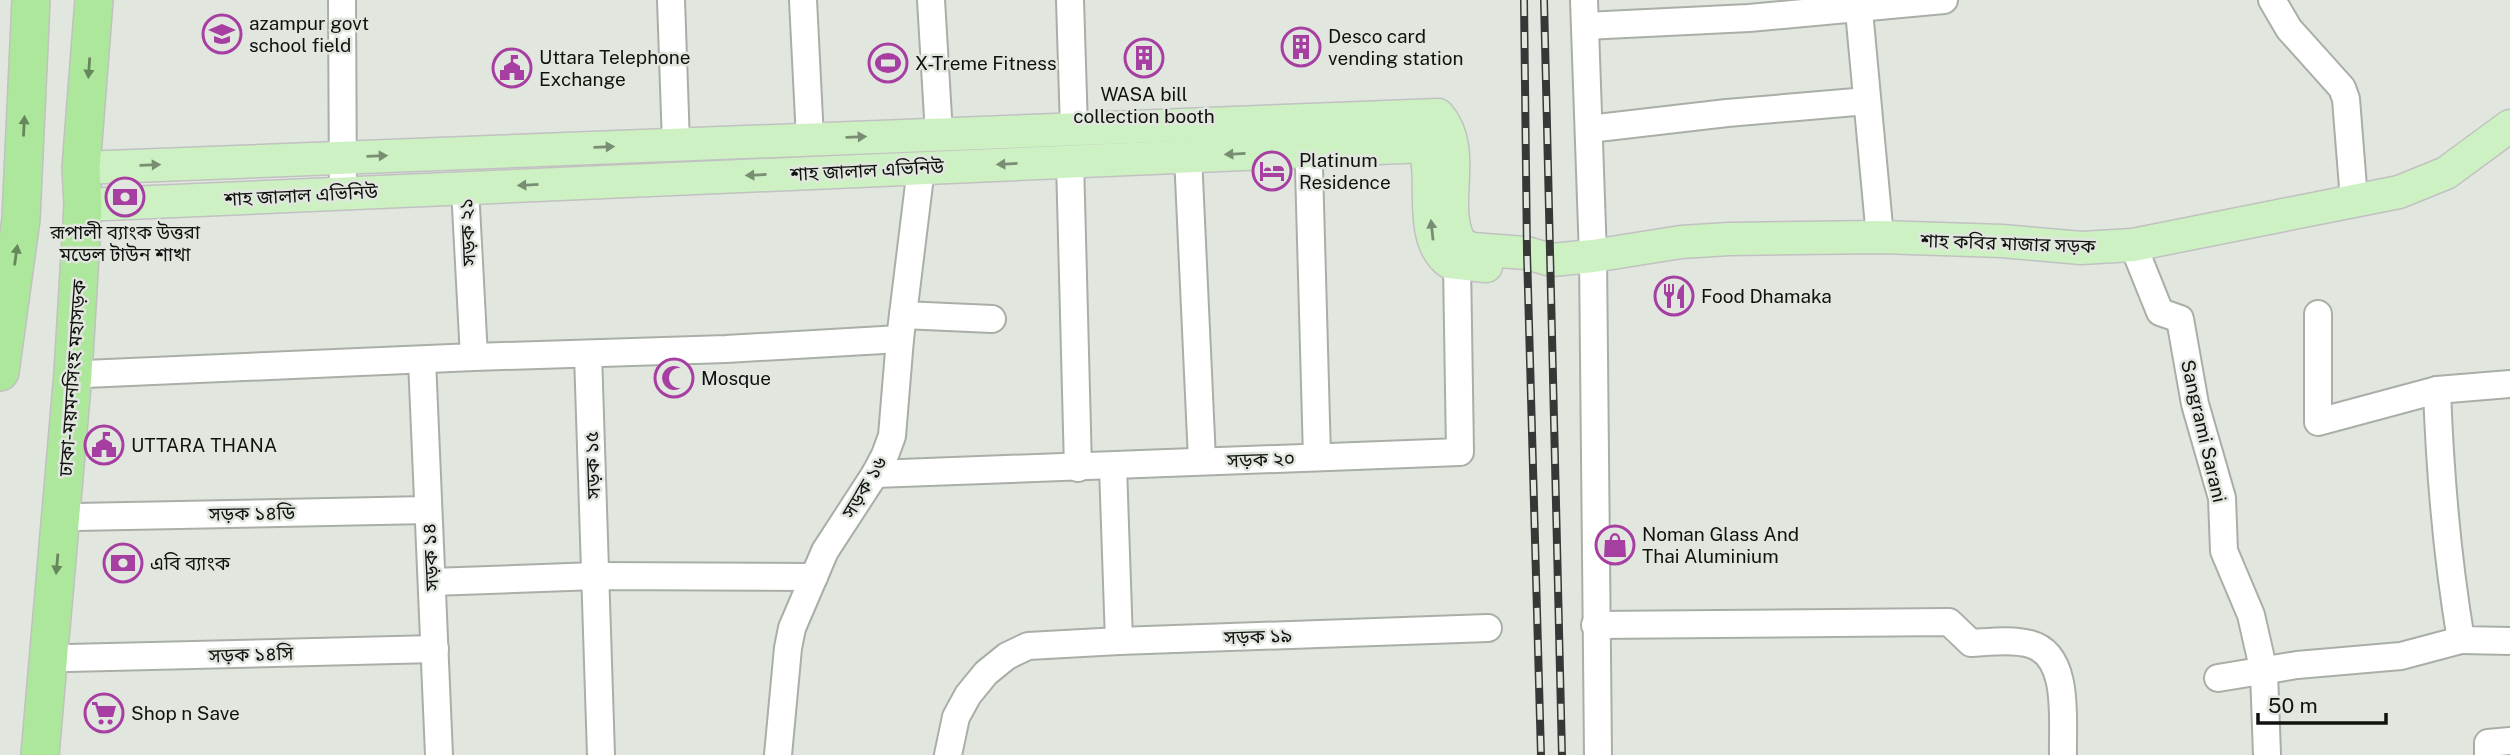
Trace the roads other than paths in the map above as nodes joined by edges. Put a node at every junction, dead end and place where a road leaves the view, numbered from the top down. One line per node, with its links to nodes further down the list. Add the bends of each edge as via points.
1 (31, 0): 26 (highway, one-way to 1)
2 (94, 0): 24 (highway, ঢাকা-ময়মনসিংহ মহাসড়ক, one-way to 24)
3 (342, 0): 22 (street)
4 (671, 0): 19 (street)
5 (803, 0): 18 (street)
6 (931, 0): 17 (street)
7 (1070, 0): 15 (street)
8 (1944, 0): 10 (street)
9 (2272, 0): 29 (street, via 2289,29 2342,88)
10 (1858, 4): 11 (street, via 1737,19); 12 (street)
11 (1584, 13): 16 (street)
12 (1867, 101): 16 (street); 33 (street)
13 (1308, 120): 15 (main road, শাহ জালাল এভিনিউ); 20 (street); 35 (main road, শাহ জালাল এভিনিউ, via 1438,114 1450,132 1454,228 1461,244)
14 (2510, 126): 29 (main road, শাহ কবির মাজার সড়ক, via 2446,173 2399,192)
15 (1074, 129): 17 (main road, শাহ জালাল এভিনিউ)
16 (1589, 129): 36 (street)
17 (939, 134): 18 (main road, শাহ জালাল এভিনিউ, one-way to 17)
18 (810, 139): 19 (main road, শাহ জালাল এভিনিউ)
19 (676, 144): 22 (main road, শাহ জালাল এভিনিউ, one-way to 19)
20 (1308, 151): 21 (main road, শাহ জালাল এভিনিউ, one-way to 21); 37 (main road, শাহ জালাল এভিনিউ, one-way to 20, via 1442,257 1433,239 1425,146); 47 (street)
21 (1188, 156): 23 (main road, শাহ জালাল এভিনিউ); 48 (street)
22 (342, 158): 24 (main road, শাহ জালাল এভিনিউ, one-way to 22); 28 (street)
23 (1070, 162): 25 (main road, শাহ জালাল এভিনিউ, one-way to 25); 50 (street)
24 (82, 168): 30 (highway, ঢাকা-ময়মনসিংহ মহাসড়ক)
25 (921, 168): 27 (main road, শাহ জালাল এভিনিউ, one-way to 27); 40 (street, সড়ক ১৬)
26 (11, 169): 31 (highway)
27 (465, 188): 28 (main road, শাহ জালাল এভিনিউ); 32 (street, সড়ক ২১)
28 (343, 194): 30 (main road, শাহ জালাল এভিনিউ)
29 (2354, 200): 34 (main road, শাহ কবির মাজার সড়ক)
30 (83, 205): 67 (highway, ঢাকা-ময়মনসিংহ মহাসড়ক, one-way to 67)
31 (10, 220): 43 (highway, one-way to 31)
32 (467, 227): 41 (street, সড়ক ২১, via 474,357); 42 (street, সড়ক ২১, via 474,357)
33 (1880, 237): 34 (main road, শাহ কবির মাজার সড়ক, via 2081,248); 36 (main road, শাহ কবির মাজার সড়ক, via 1728,239)
34 (2133, 245): 64 (street, Sangrami Sarani, via 2161,312 2180,319 2195,404 2222,498 2224,551 2252,615)
35 (1539, 256): 36 (main road, শাহ কবির মাজার সড়ক); 37 (main road, via 1528,268)
36 (1592, 256): 57 (street)
37 (1457, 264): 47 (street, সড়ক ২০, via 1460,452)
38 (2318, 314): 46 (street, via 2318,422)
39 (992, 319): 40 (street, সড়ক ২১)
40 (901, 327): 41 (street, সড়ক ২১); 51 (street, সড়ক ১৬, via 891,436)
41 (589, 354): 54 (street, সড়ক ১৫)
42 (422, 360): 44 (street, সড়ক ২১); 52 (street, সড়ক ১৪)
43 (0, 372)
44 (85, 374)
45 (2510, 384): 46 (street)
46 (2437, 390): 60 (street, via 2448,563)
47 (1317, 457): 48 (street, সড়ক ২০)
48 (1202, 460): 49 (street, সড়ক ২০)
49 (1113, 467): 50 (street, সড়ক ২০); 59 (street)
50 (1078, 468): 51 (street, সড়ক ২০)
51 (874, 474): 55 (street, সড়ক ১৬, via 825,551)
52 (428, 510): 53 (street, সড়ক ১৪ডি); 56 (street, সড়ক ১৪)
53 (76, 517)
54 (596, 576): 55 (street); 56 (street); 69 (street, সড়ক ১৫)
55 (814, 577): 70 (street, সড়ক ১৬, via 792,628)
56 (432, 582): 62 (street, সড়ক ১৪)
57 (1595, 625): 72 (street); 73 (street, via 1950,622 1971,643 2034,645 2059,675)
58 (1488, 628): 59 (street, সড়ক ১৯)
59 (1119, 640): 71 (street, সড়ক ১৯, via 1028,646 1007,656 968,695 956,717)
60 (2461, 640): 61 (street); 64 (street, via 2400,656)
61 (2510, 641)
62 (435, 649): 63 (street, সড়ক ১৪সি); 68 (street, সড়ক ১৪)
63 (68, 659)
64 (2264, 671): 65 (street); 74 (street, Sangrami Sarani)
65 (2218, 678)
66 (2510, 741): 75 (street, via 2488,743)
67 (40, 755)
68 (439, 755)
69 (601, 755)
70 (778, 755)
71 (947, 755)
72 (1598, 755)
73 (2063, 755)
74 (2267, 755)
75 (2488, 755)

